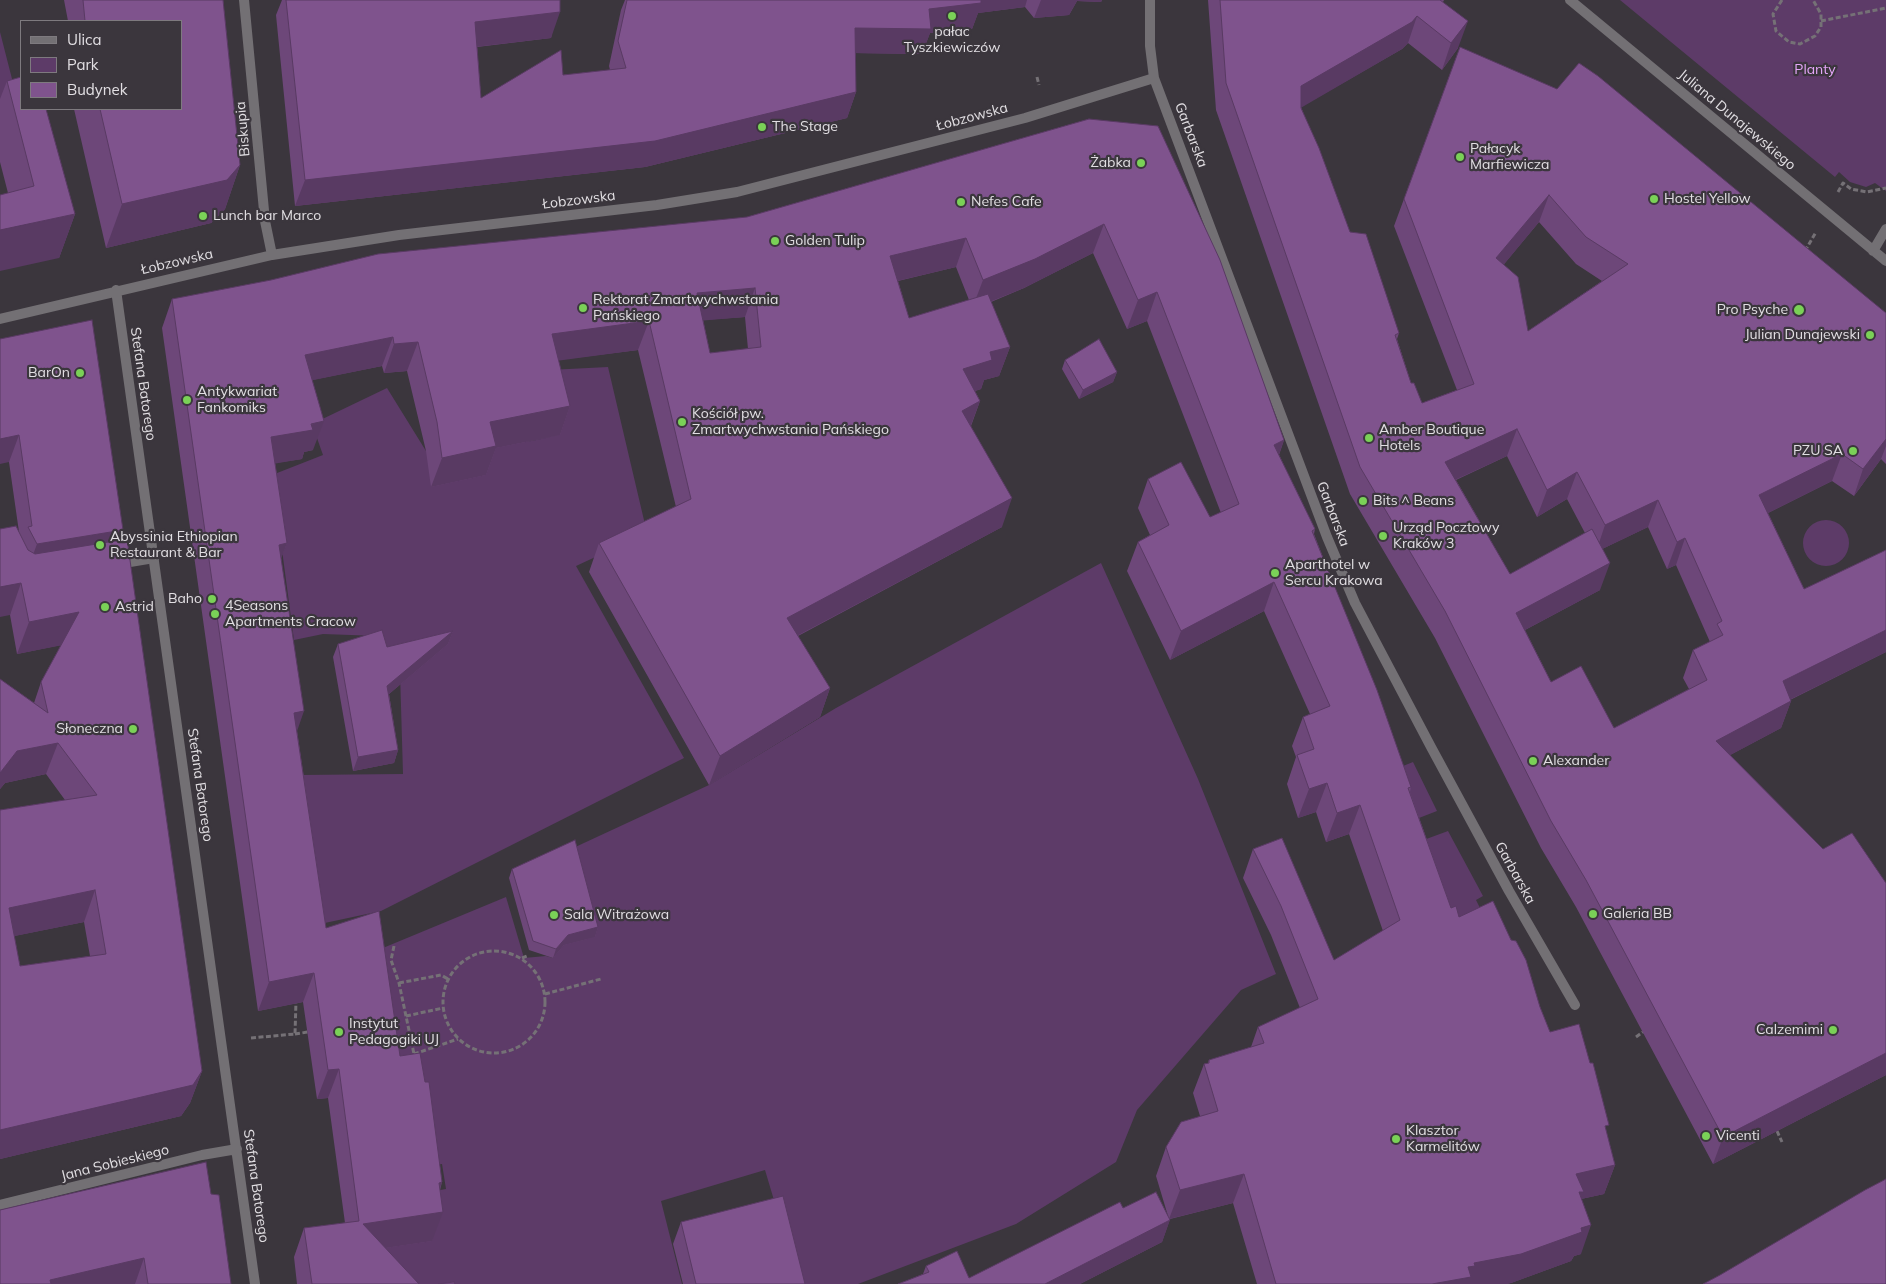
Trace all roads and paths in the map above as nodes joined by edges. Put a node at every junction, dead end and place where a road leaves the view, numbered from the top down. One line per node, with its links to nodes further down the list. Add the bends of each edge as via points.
1 (244, 0): 13 (street, Biskupia, via 265,221)
2 (1150, 0): 9 (street, Garbarska)
3 (1570, 0): 12 (street, Juliana Dunajewskiego)
4 (1782, 0): 7 (path, via 1775,9 1774,26 1779,36 1788,42 1800,44 1811,40)
5 (1813, 0): 7 (path)
6 (1886, 8): 7 (path)
7 (1822, 21)
8 (1037, 77): 10 (path)
9 (1154, 78): 13 (street, Łobzowska, via 1025,118 737,192 657,205 399,235); 27 (street, Garbarska, via 1327,537 1355,603 1505,884)
10 (1039, 85)
11 (1886, 229): 12 (street)
12 (1873, 251): 14 (street, Juliana Dunajewskiego)
13 (272, 255): 15 (street, Łobzowska)
14 (1886, 262)
15 (116, 290): 16 (street, Łobzowska); 17 (street, Stefana Batorego)
16 (0, 319)
17 (154, 558): 18 (street); 40 (street, Stefana Batorego)
18 (104, 566)
19 (394, 946): 24 (path, via 391,960)
20 (527, 956): 21 (path)
21 (522, 958): 22 (path, via 489,950 472,955 458,965); 25 (path, via 541,980)
22 (448, 979): 24 (path, via 441,975); 28 (path, via 442,998)
23 (601, 979): 25 (path)
24 (399, 983): 29 (path)
25 (545, 994): 35 (path, via 545,1010 540,1025 518,1048 503,1053 487,1053)
26 (296, 1001): 32 (path)
27 (1575, 1005)
28 (443, 1008): 29 (path); 35 (path, via 446,1020)
29 (406, 1016): 36 (path)
30 (308, 1032): 32 (path)
31 (1643, 1032): 33 (path)
32 (295, 1034): 34 (path)
33 (1636, 1037)
34 (252, 1038)
35 (458, 1039): 36 (path)
36 (414, 1054): 37 (path)
37 (415, 1061)
38 (1776, 1131): 39 (path)
39 (1782, 1142)
40 (237, 1149): 41 (street, Jana Sobieskiego); 42 (street, Stefana Batorego)
41 (0, 1205)
42 (255, 1284)

